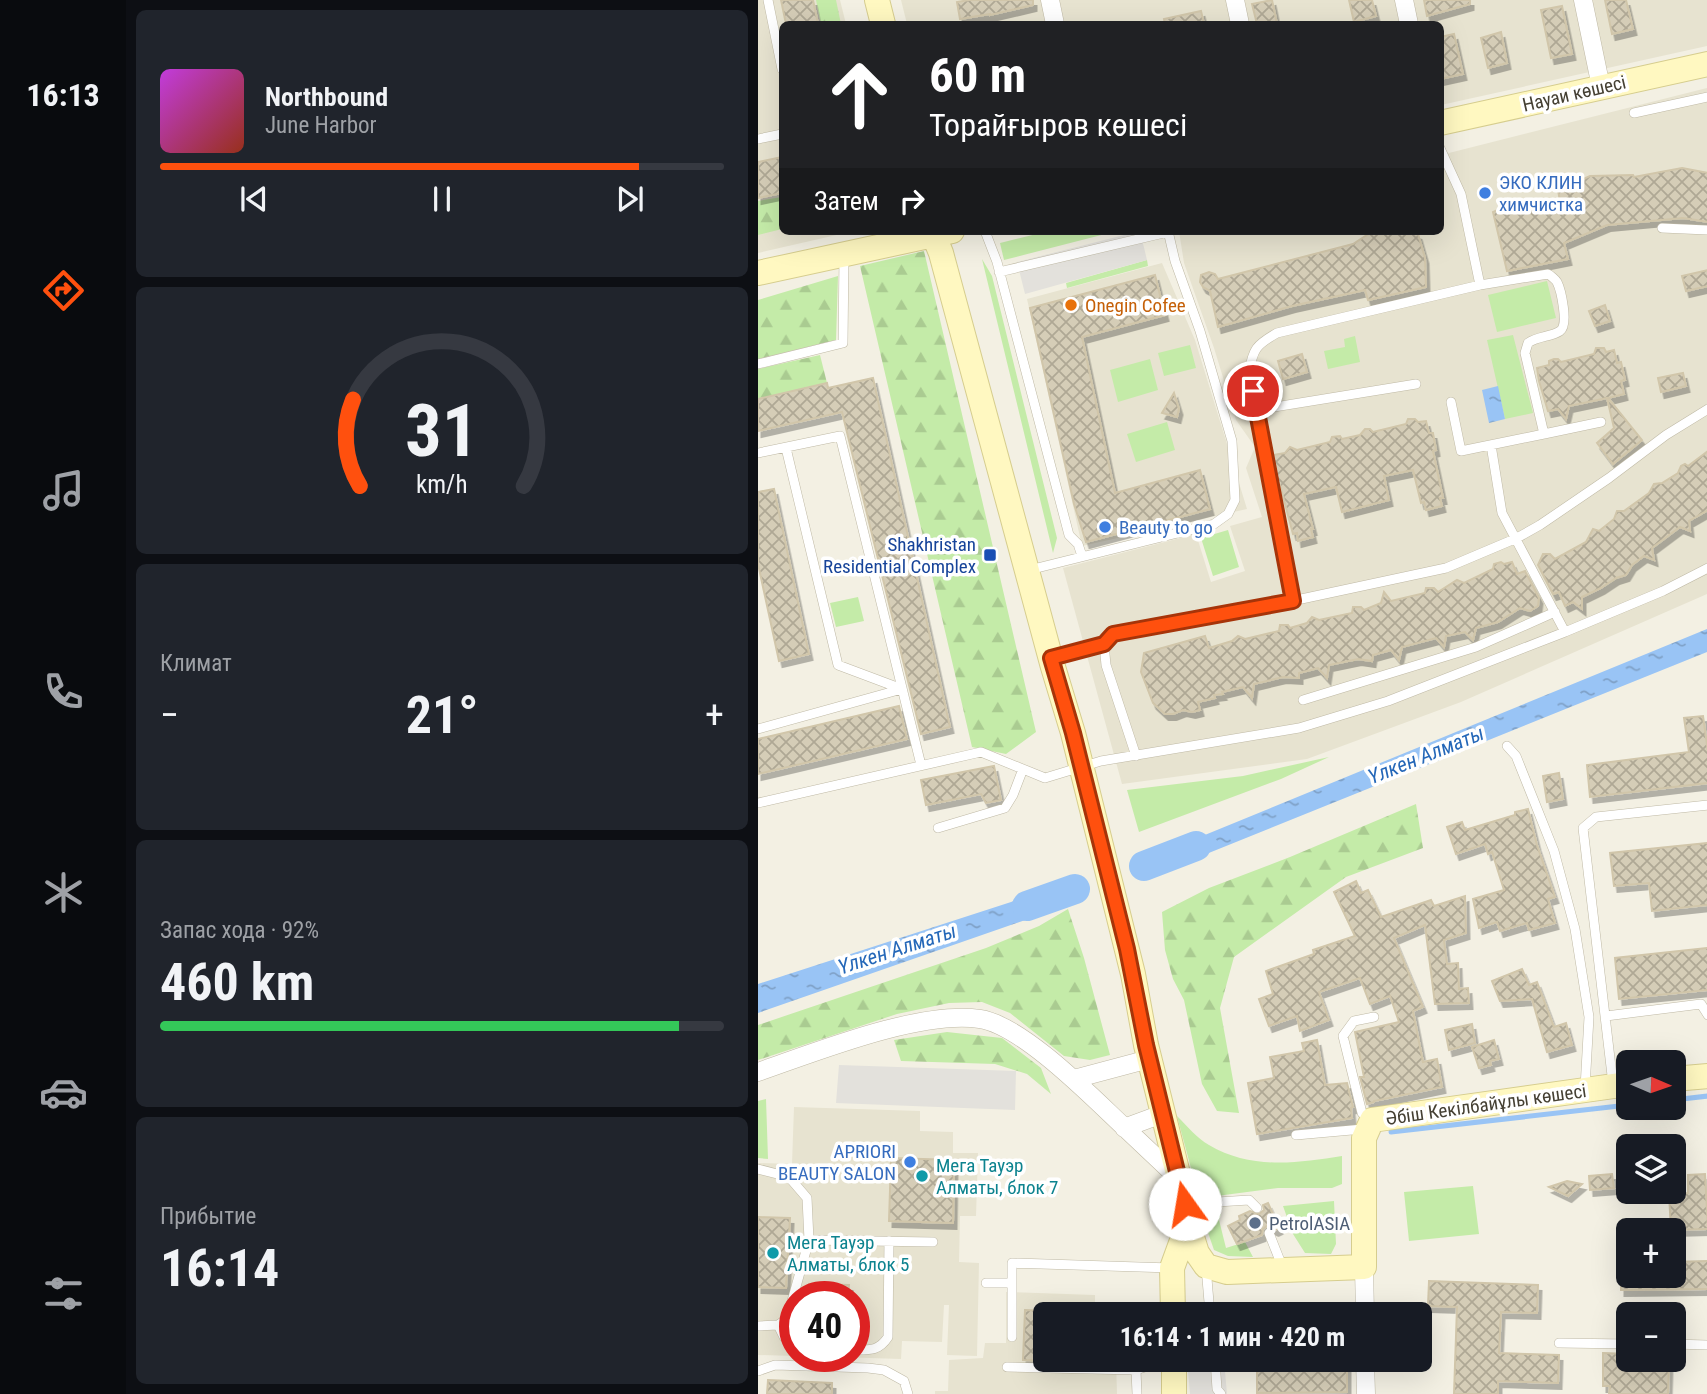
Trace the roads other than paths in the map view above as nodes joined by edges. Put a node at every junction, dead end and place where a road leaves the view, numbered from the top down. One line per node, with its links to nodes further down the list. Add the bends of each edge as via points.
1 (768, 0): 11 (lane)
2 (877, 0): 7 (street)
3 (1050, 0): 8 (street)
4 (1235, 0): 9 (street)
5 (1404, 0): 10 (street)
6 (1583, 0): 13 (street)
7 (882, 21)
8 (1054, 21)
9 (1239, 21)
10 (1409, 21)
11 (779, 54)
12 (1707, 64): 13 (street, Науаи көшесі)
13 (1601, 88): 16 (street, Науаи көшесі)
14 (1707, 97): 15 (lane)
15 (1634, 113)
16 (1444, 122)
17 (779, 135): 18 (lane)
18 (758, 139)
19 (1444, 157): 30 (lane, via 1461,194)
20 (1663, 228): 21 (lane)
21 (1707, 230)
22 (926, 235): 27 (street)
23 (939, 235): 44 (street)
24 (986, 235): 28 (lane)
25 (1155, 235): 28 (lane)
26 (1169, 235): 42 (lane, via 1232,441 1235,500 1228,514 1214,524)
27 (845, 254): 29 (street); 31 (lane, via 843,343)
28 (999, 272): 42 (lane, via 1069,535)
29 (758, 273)
30 (1480, 285): 35 (lane, via 1277,333 1261,341 1253,352 1250,372); 37 (lane, via 1548,274 1557,281 1564,327 1528,342 1525,353)
31 (758, 364)
32 (1416, 384): 35 (lane)
33 (1451, 402): 38 (lane, via 1461,451)
34 (1707, 409): 41 (lane)
35 (1256, 410): 45 (lane)
36 (1601, 422): 37 (lane)
37 (1544, 434): 38 (lane)
38 (1491, 445): 41 (lane, via 1502,513)
39 (786, 448): 40 (lane); 50 (lane, via 838,665); 50 (lane, via 840,436)
40 (758, 453)
41 (1517, 538): 45 (lane, via 1446,568); 46 (lane)
42 (1082, 556): 44 (lane)
43 (1707, 568): 47 (lane, via 1663,592)
44 (1028, 570): 49 (street)
45 (1293, 601): 48 (lane, via 1146,626 1113,634)
46 (1555, 612): 47 (lane); 51 (lane, via 1476,647)
47 (1565, 632): 54 (lane, via 1388,701 1299,728)
48 (1104, 644): 49 (lane); 54 (lane, via 1106,665)
49 (1052, 663): 57 (street)
50 (902, 689): 52 (lane); 55 (lane)
51 (1303, 700)
52 (758, 729)
53 (1507, 746): 71 (lane, via 1516,756 1554,851 1575,929 1589,1017)
54 (1136, 756): 57 (lane)
55 (921, 765): 56 (lane, via 981,752); 58 (lane)
56 (1023, 769): 57 (lane, via 1045,778); 60 (lane, via 1005,808)
57 (1076, 769): 64 (street)
58 (758, 803)
59 (1707, 805): 62 (lane, via 1596,817 1583,828)
60 (938, 828)
61 (1707, 1015): 62 (lane, via 1701,1004)
62 (1606, 1016): 65 (lane)
63 (1374, 1017): 74 (lane, via 1354,1021 1343,1036)
64 (1147, 1052): 69 (street); 72 (street)
65 (1616, 1062)
66 (758, 1072): 69 (street, via 889,1029 949,1017 982,1019 1012,1031)
67 (1707, 1076): 68 (street)
68 (1686, 1078)
69 (1074, 1079): 73 (street)
70 (1616, 1086): 71 (street, Әбіш Кекілбайұлы көшесі)
71 (1585, 1090): 74 (street, Әбіш Кекілбайұлы көшесі)
72 (1162, 1114): 73 (street); 77 (street)
73 (1124, 1128): 77 (street)
74 (1368, 1132): 75 (lane); 85 (street)
75 (1296, 1135)
76 (758, 1169): 81 (lane, via 789,1177 808,1198)
77 (1179, 1178): 79 (street)
78 (1257, 1208): 79 (lane, via 1249,1200)
79 (1186, 1214): 84 (street, via 1197,1253); 86 (street)
80 (1269, 1233): 87 (lane)
81 (809, 1240): 82 (lane); 93 (lane, via 787,1318)
82 (889, 1241): 83 (lane); 100 (lane, via 888,1337 882,1346)
83 (933, 1242)
84 (1206, 1266): 87 (street, via 1227,1272); 91 (lane)
85 (1364, 1267): 87 (street); 92 (street)
86 (1172, 1268): 89 (lane, via 1012,1263); 90 (street)
87 (1284, 1271)
88 (986, 1283): 89 (lane)
89 (1012, 1283): 95 (lane)
90 (1173, 1302)
91 (1210, 1302)
92 (1365, 1302)
93 (778, 1325): 94 (lane)
94 (758, 1326)
95 (1012, 1337)
96 (1559, 1343): 97 (lane)
97 (1616, 1344)
98 (1686, 1344): 99 (lane)
99 (1707, 1345)
100 (870, 1350)
101 (1007, 1367): 102 (lane)
102 (1033, 1368)
103 (758, 1371): 108 (lane, via 774,1365 884,1370 904,1381)
104 (1136, 1372): 109 (lane)
105 (1174, 1372): 110 (street)
106 (1216, 1372): 111 (lane)
107 (1365, 1372): 112 (street)
108 (908, 1394)
109 (1137, 1394)
110 (1174, 1394)
111 (1221, 1394)
112 (1366, 1394)

